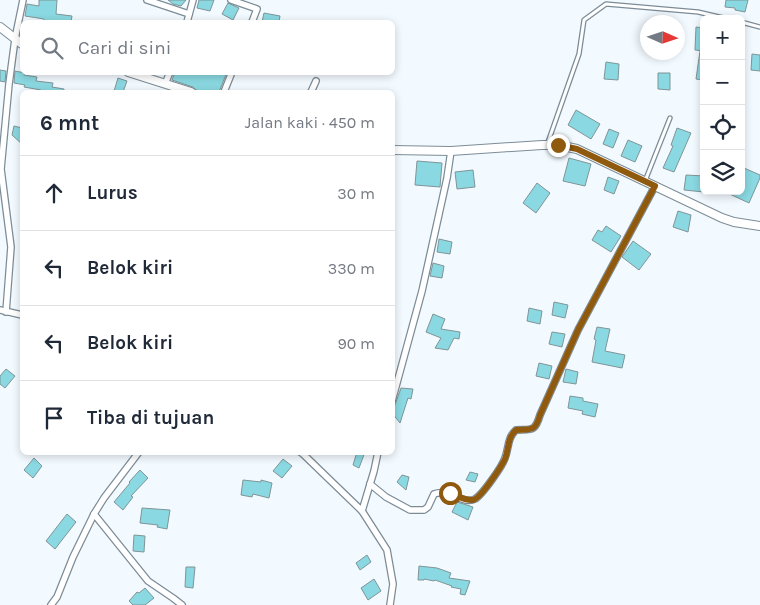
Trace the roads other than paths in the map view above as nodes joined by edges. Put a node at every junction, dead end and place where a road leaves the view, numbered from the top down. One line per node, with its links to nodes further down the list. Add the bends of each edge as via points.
1 (23, 0): 7 (street)
2 (147, 0): 5 (street)
3 (193, 0): 5 (street)
4 (231, 0): 9 (street, via 257,9)
5 (189, 14): 8 (street)
6 (711, 15): 23 (lane, via 606,4 584,20 579,54)
7 (21, 20)
8 (188, 20)
9 (253, 20)
10 (745, 23): 12 (lane)
11 (0, 27): 13 (street)
12 (760, 27)
13 (19, 42): 29 (street, via 8,93 1,169 11,247)
14 (138, 75): 18 (street)
15 (169, 75): 18 (street)
16 (231, 75): 20 (street)
17 (316, 81): 21 (street)
18 (166, 84): 19 (street)
19 (185, 90)
20 (225, 90)
21 (312, 90)
22 (670, 118): 26 (lane)
23 (546, 145): 25 (street); 26 (street, via 577,149)
24 (395, 150): 25 (street)
25 (451, 151): 31 (street, via 422,291)
26 (644, 181): 27 (street)
27 (655, 186): 28 (street, via 722,218); 35 (street, via 578,330 537,424 528,430 513,432 505,458 477,498 466,500 440,491 434,494 424,510 410,510)
28 (760, 226)
29 (3, 311): 30 (street)
30 (20, 315)
31 (395, 390)
32 (138, 455): 37 (street)
33 (304, 455): 36 (street)
34 (377, 455): 35 (street)
35 (370, 484): 36 (street)
36 (362, 511): 40 (street, via 387,550 393,584)
37 (94, 514): 38 (street); 39 (street, via 148,581)
38 (51, 605)
39 (182, 605)
40 (390, 605)

